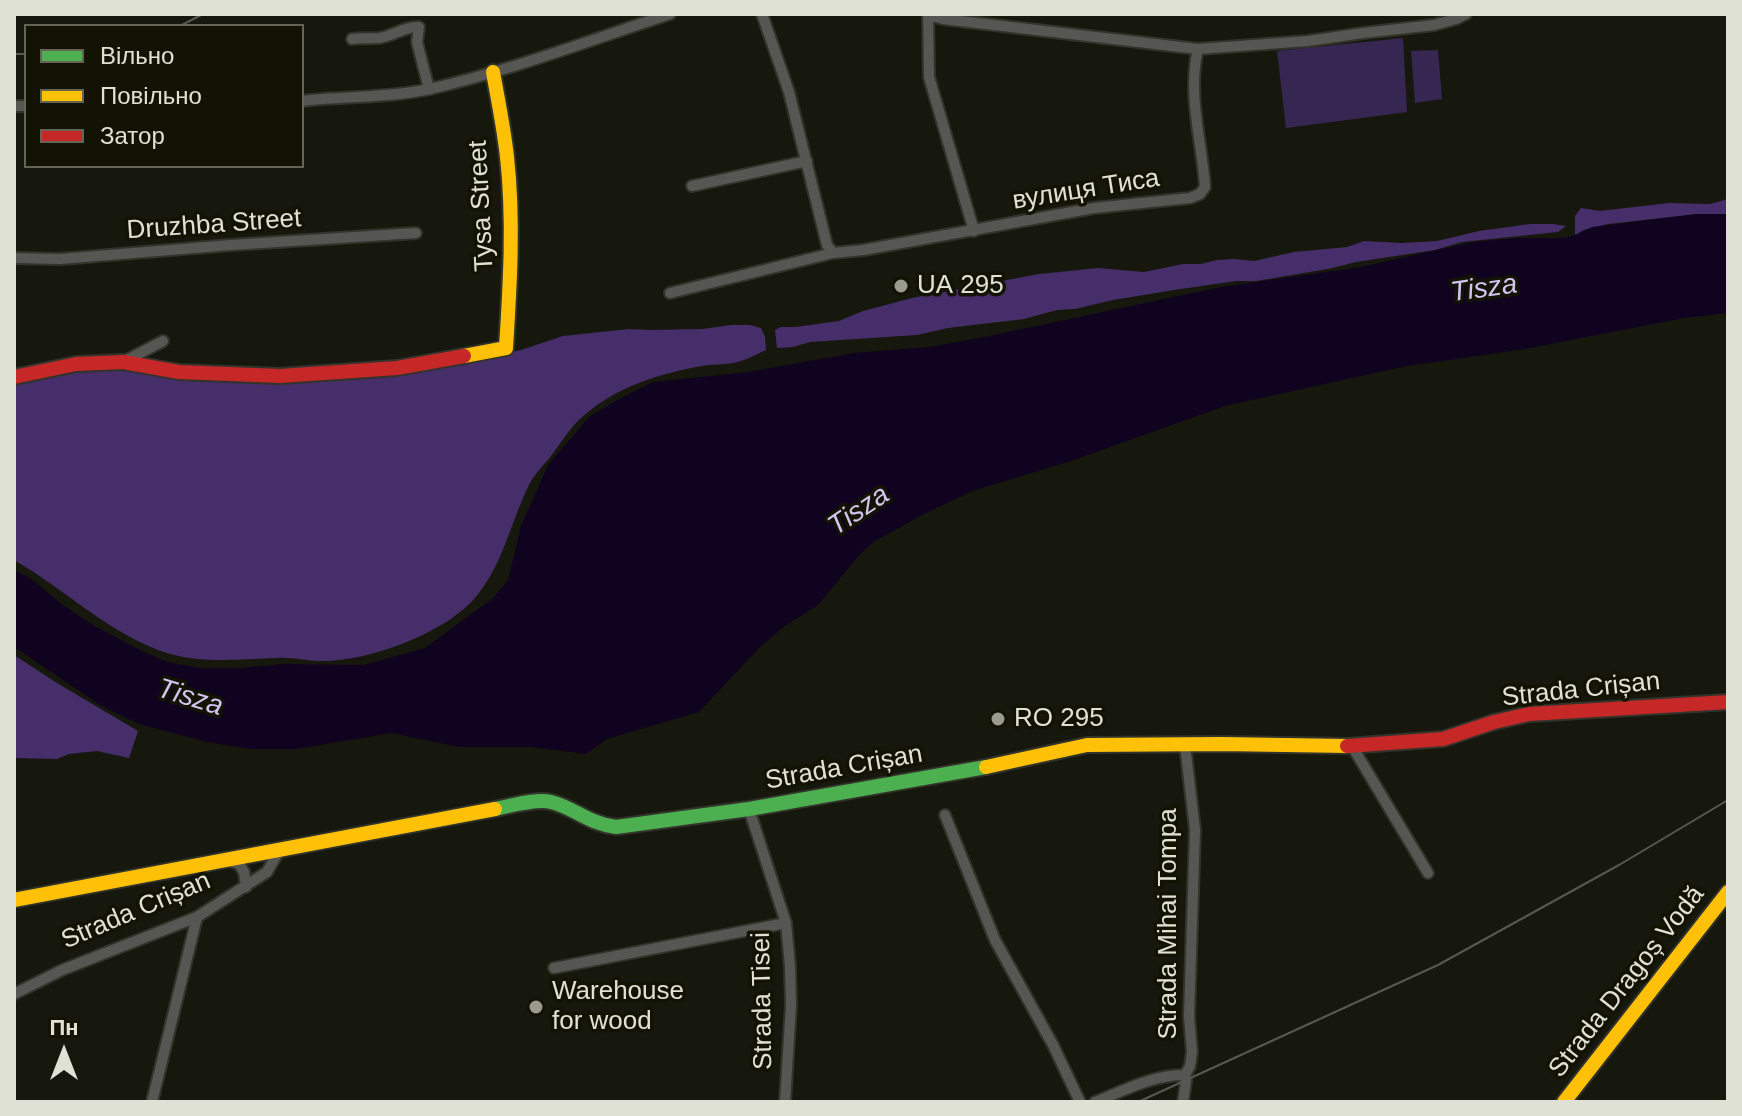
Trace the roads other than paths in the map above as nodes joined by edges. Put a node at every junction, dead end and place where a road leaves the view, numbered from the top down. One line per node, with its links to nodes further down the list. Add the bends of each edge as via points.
1 (670, 14): 7 (street)
2 (762, 14): 10 (street)
3 (928, 14): 6 (street); 12 (street, via 929,77)
4 (1466, 14): 6 (street, via 1434,25)
5 (352, 39): 8 (street, via 419,27 417,42)
6 (1198, 49): 12 (street, вулиця Тиса, via 1195,105 1205,187 1200,194)
7 (493, 72): 8 (street); 18 (street, Tysa Street, via 509,187 506,348 397,368 294,375 179,372)
8 (429, 89): 9 (street)
9 (304, 101)
10 (807, 161): 11 (street); 14 (street)
11 (692, 186)
12 (974, 231): 14 (street, вулиця Тиса)
13 (416, 233): 15 (street, Druzhba Street)
14 (833, 253): 16 (street, вулиця Тиса)
15 (14, 258)
16 (670, 293)
17 (163, 341): 18 (street)
18 (123, 362): 19 (street, via 76,364)
19 (14, 377)
20 (1728, 702): 22 (street, Strada Crișan, via 1529,714 1435,740)
21 (1185, 745): 22 (street, Strada Crișan); 23 (street, Strada Crișan, via 1087,745); 35 (street, Strada Mihai Tompa, via 1195,830 1192,1052)
22 (1352, 746): 27 (street)
23 (749, 809): 25 (street, Strada Crișan, via 616,827 543,800); 32 (street, Strada Tisei)
24 (945, 815): 38 (street, via 995,940)
25 (279, 851): 26 (street); 28 (street, Strada Crișan, via 267,872)
26 (228, 860): 28 (street, via 239,864); 30 (street)
27 (1428, 873)
28 (246, 887): 31 (street, Strada Crișan)
29 (1728, 892): 41 (street, Strada Dragoș Vodă)
30 (14, 900)
31 (197, 917): 34 (street, Strada Crișan); 36 (street)
32 (786, 923): 33 (street); 37 (street, Strada Tisei, via 791,1005)
33 (554, 968)
34 (14, 994)
35 (1185, 1075): 39 (street, via 1160,1077); 40 (street, Strada Mihai Tompa)
36 (152, 1102)
37 (785, 1102)
38 (1080, 1102)
39 (1095, 1102)
40 (1183, 1102)
41 (1564, 1102)

